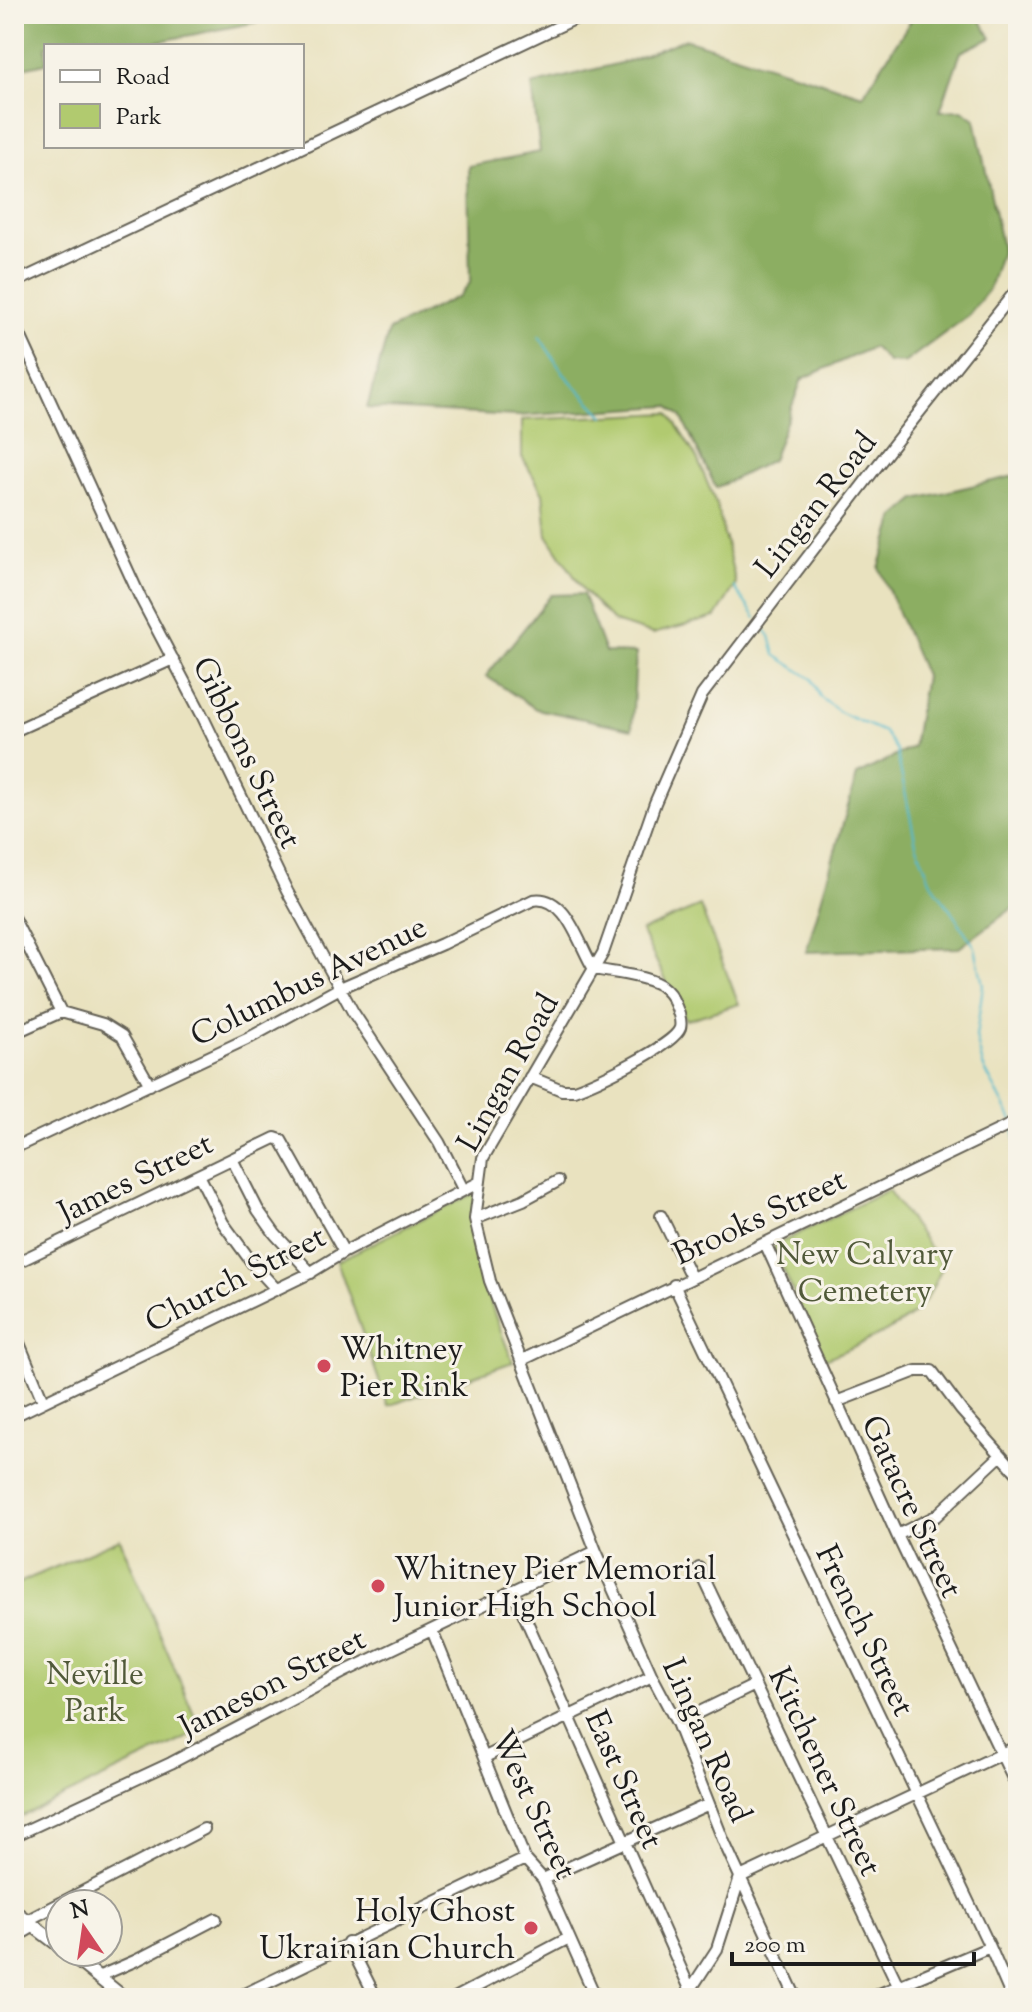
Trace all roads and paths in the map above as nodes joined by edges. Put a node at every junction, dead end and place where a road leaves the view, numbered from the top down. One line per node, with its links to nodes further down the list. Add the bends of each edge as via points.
1 (585, 14): 2 (street)
2 (304, 146)
3 (301, 148): 4 (street)
4 (14, 283)
5 (1018, 288): 10 (street, Lingan Road, via 702,695)
6 (14, 322): 7 (street, Gibbons Street)
7 (173, 659): 8 (street); 11 (street, Gibbons Street)
8 (14, 731)
9 (14, 919): 12 (street)
10 (594, 969): 11 (street, Columbus Avenue, via 560,909 540,899); 14 (street, Lingan Road); 14 (street, via 663,987 679,1015 677,1033 574,1090)
11 (340, 988): 15 (street, Columbus Avenue); 22 (street, Gibbons Street, via 439,1142)
12 (61, 1012): 13 (street); 15 (street, via 103,1024 122,1036)
13 (14, 1033)
14 (530, 1077): 21 (street, Lingan Road, via 483,1158)
15 (150, 1085): 17 (street, Columbus Avenue)
16 (1018, 1121): 25 (street, Brooks Street)
17 (14, 1148)
18 (232, 1159): 19 (street, James Street); 26 (street, James Street, via 279,1139); 28 (street, via 266,1222)
19 (199, 1175): 27 (street, James Street); 31 (street, via 223,1223)
20 (558, 1181): 24 (street)
21 (478, 1183): 22 (street, Church Street); 24 (street, Lingan Road)
22 (463, 1189): 26 (street, Church Street)
23 (661, 1216): 29 (street)
24 (475, 1219): 33 (street, Lingan Road, via 490,1281)
25 (765, 1243): 29 (street, Brooks Street); 35 (street, Gatacre Street)
26 (344, 1252): 28 (street, Church Street)
27 (14, 1264)
28 (311, 1273): 31 (street, Church Street)
29 (691, 1277): 30 (street, Brooks Street)
30 (674, 1285): 33 (street, Brooks Street); 52 (street, French Street)
31 (276, 1289): 34 (street, Church Street)
32 (14, 1331): 34 (street)
33 (522, 1360): 40 (street, Lingan Road)
34 (43, 1401): 36 (street, Church Street)
35 (836, 1402): 37 (street, via 916,1371 932,1371); 39 (street, Gatacre Street)
36 (14, 1416)
37 (1000, 1456): 38 (street); 39 (street, via 936,1516)
38 (1018, 1474)
39 (897, 1535): 49 (street, Gatacre Street)
40 (596, 1551): 42 (street, Jameson Street); 44 (street, Lingan Road)
41 (699, 1568): 45 (street, Kitchener Street)
42 (513, 1590): 43 (street, Jameson Street); 46 (street, East Street)
43 (432, 1630): 50 (street, West Street); 56 (street, Jameson Street)
44 (652, 1676): 46 (street); 47 (street, Lingan Road)
45 (755, 1685): 47 (street); 55 (street, Kitchener Street)
46 (568, 1717): 50 (street); 57 (street, East Street)
47 (677, 1723): 53 (street, Lingan Road)
48 (1018, 1746): 49 (street)
49 (1002, 1753): 51 (street, Gatacre Street); 52 (street)
50 (485, 1757): 58 (street, West Street)
51 (1018, 1789)
52 (916, 1794): 55 (street); 68 (street, French Street)
53 (709, 1804): 57 (street); 59 (street, Lingan Road)
54 (204, 1829): 63 (street)
55 (827, 1835): 59 (street); 71 (street, Kitchener Street)
56 (14, 1836)
57 (625, 1841): 60 (street); 72 (street, East Street)
58 (525, 1859): 60 (street, West Street); 67 (street)
59 (740, 1877): 72 (street, via 715,1955); 79 (street, Lingan Road)
60 (543, 1879): 66 (street, West Street)
61 (14, 1911): 63 (main road)
62 (216, 1919): 70 (street)
63 (30, 1924): 64 (main road); 65 (street)
64 (44, 1934)
65 (14, 1938)
66 (567, 1939): 77 (street); 78 (street, West Street)
67 (348, 1942): 75 (street); 76 (street)
68 (990, 1947): 71 (street); 82 (street, French Street)
69 (89, 1968): 70 (main road)
70 (100, 1976): 73 (main road)
71 (899, 1985): 80 (street); 81 (street, Kitchener Street)
72 (688, 1994)
73 (120, 1995): 74 (street)
74 (101, 1998)
75 (236, 1998)
76 (376, 1998)
77 (455, 1998)
78 (596, 1998)
79 (796, 1998)
80 (870, 1998)
81 (904, 1998)
82 (1012, 1998)

